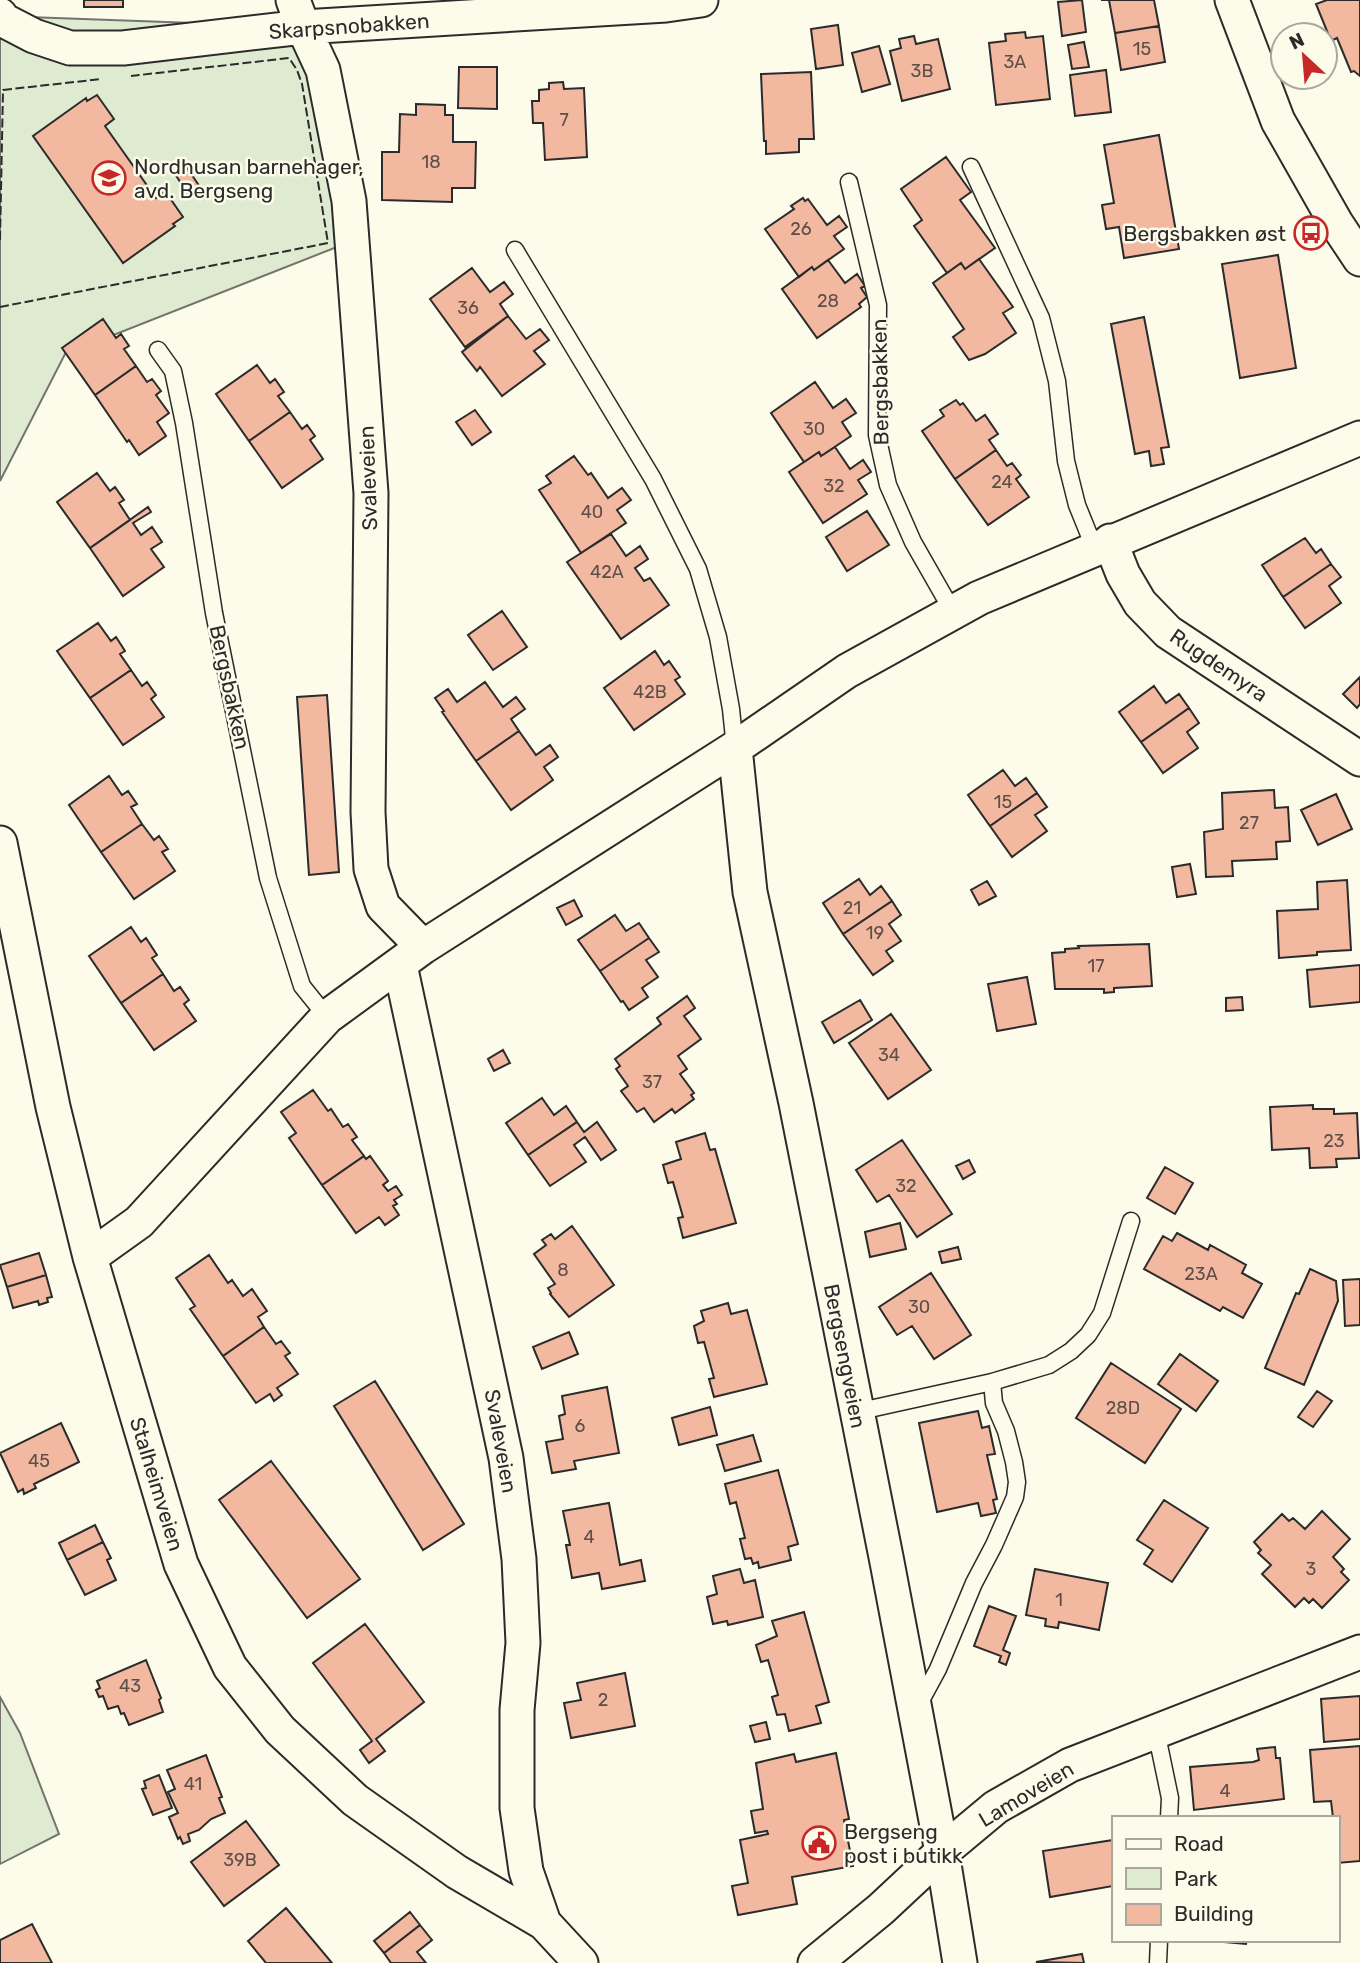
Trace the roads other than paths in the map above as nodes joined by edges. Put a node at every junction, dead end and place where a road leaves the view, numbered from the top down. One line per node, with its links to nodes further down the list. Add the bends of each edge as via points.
1 (701, 0): 3 (street, Skarpsnobakken, via 666,5)
2 (1232, 0): 8 (street, via 1278,121)
3 (298, 14): 4 (street, Skarpsnobakken, via 124,48 69,48); 16 (street, Svaleveien, via 323,70 352,229 371,493 371,869 383,906)
4 (1, 20)
5 (971, 167): 11 (lane, via 1041,318 1057,381 1066,461 1077,505)
6 (849, 182): 12 (lane, Bergsbakken, via 878,305 877,435 888,485 913,542)
7 (515, 250): 13 (lane, via 653,479 698,569 718,637)
8 (1360, 259)
9 (158, 350): 17 (lane, Bergsbakken, via 173,371 214,613 268,878 302,986)
10 (1360, 438): 11 (street)
11 (1102, 544): 12 (street); 14 (street, Rugdemyra, via 1140,603 1168,632)
12 (953, 612): 13 (street, via 847,671)
13 (735, 748): 16 (street); 21 (street, Bergsengveien, via 750,892)
14 (1360, 760)
15 (0, 843): 19 (street, Stalheimveien, via 53,1107)
16 (412, 956): 17 (street); 27 (street, Svaleveien, via 506,1458 519,1559 523,1643 517,1710 517,1808 526,1871)
17 (327, 1017): 19 (street, via 139,1222)
18 (1131, 1221): 20 (lane, via 1102,1313 1088,1335 1049,1365)
19 (90, 1256): 27 (street, Stalheimveien, via 181,1564 230,1668 279,1730 355,1800 457,1872)
20 (992, 1382): 21 (lane); 23 (lane, via 994,1403 1014,1462 1015,1497)
21 (856, 1412): 23 (street, Bergsengveien)
22 (1360, 1652): 24 (street, Lamoveien)
23 (915, 1711): 26 (street, Bergsengveien)
24 (1156, 1731): 25 (lane, via 1170,1797); 26 (street, Lamoveien, via 1070,1765 996,1807)
25 (1169, 1816)
26 (942, 1852): 30 (street, Lamoveien); 31 (street, Bergsengveien)
27 (544, 1923): 29 (street, Stalheimveien)
28 (1160, 1942): 32 (lane)
29 (581, 1963)
30 (815, 1963)
31 (960, 1963)
32 (1158, 1963)

